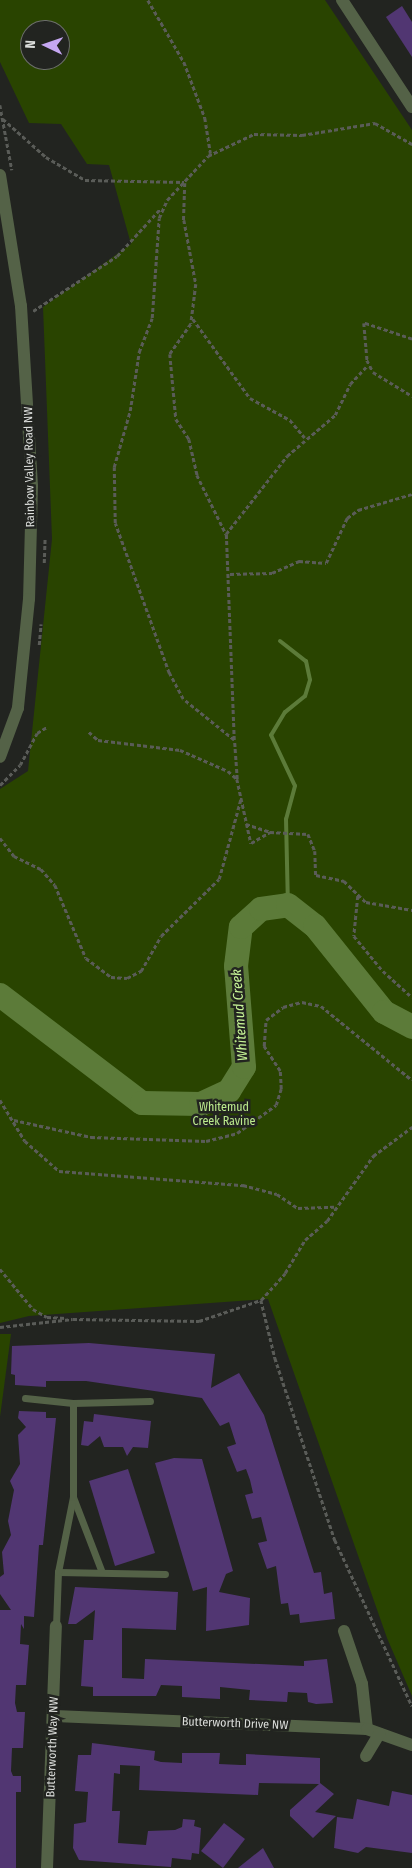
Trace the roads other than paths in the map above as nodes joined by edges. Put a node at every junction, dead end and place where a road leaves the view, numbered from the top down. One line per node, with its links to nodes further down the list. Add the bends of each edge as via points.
1 (346, 1): 2 (street)
2 (412, 107)
3 (0, 175): 4 (street, Rainbow Valley Road NW, via 21,306 32,486 29,599 18,708)
4 (0, 757)
5 (25, 1398): 7 (lane)
6 (150, 1401): 7 (lane)
7 (73, 1403): 8 (lane)
8 (73, 1497): 9 (lane); 10 (lane)
9 (101, 1570): 10 (lane); 11 (lane)
10 (58, 1572): 12 (lane)
11 (165, 1574)
12 (56, 1626): 14 (street, Butterworth Way NW)
13 (344, 1630): 15 (street, via 362,1684)
14 (55, 1716): 15 (street, Butterworth Drive NW); 18 (street, Butterworth Way NW)
15 (373, 1732): 16 (street, Butterworth Drive NW); 17 (street)
16 (412, 1745)
17 (366, 1756)
18 (47, 1868)

